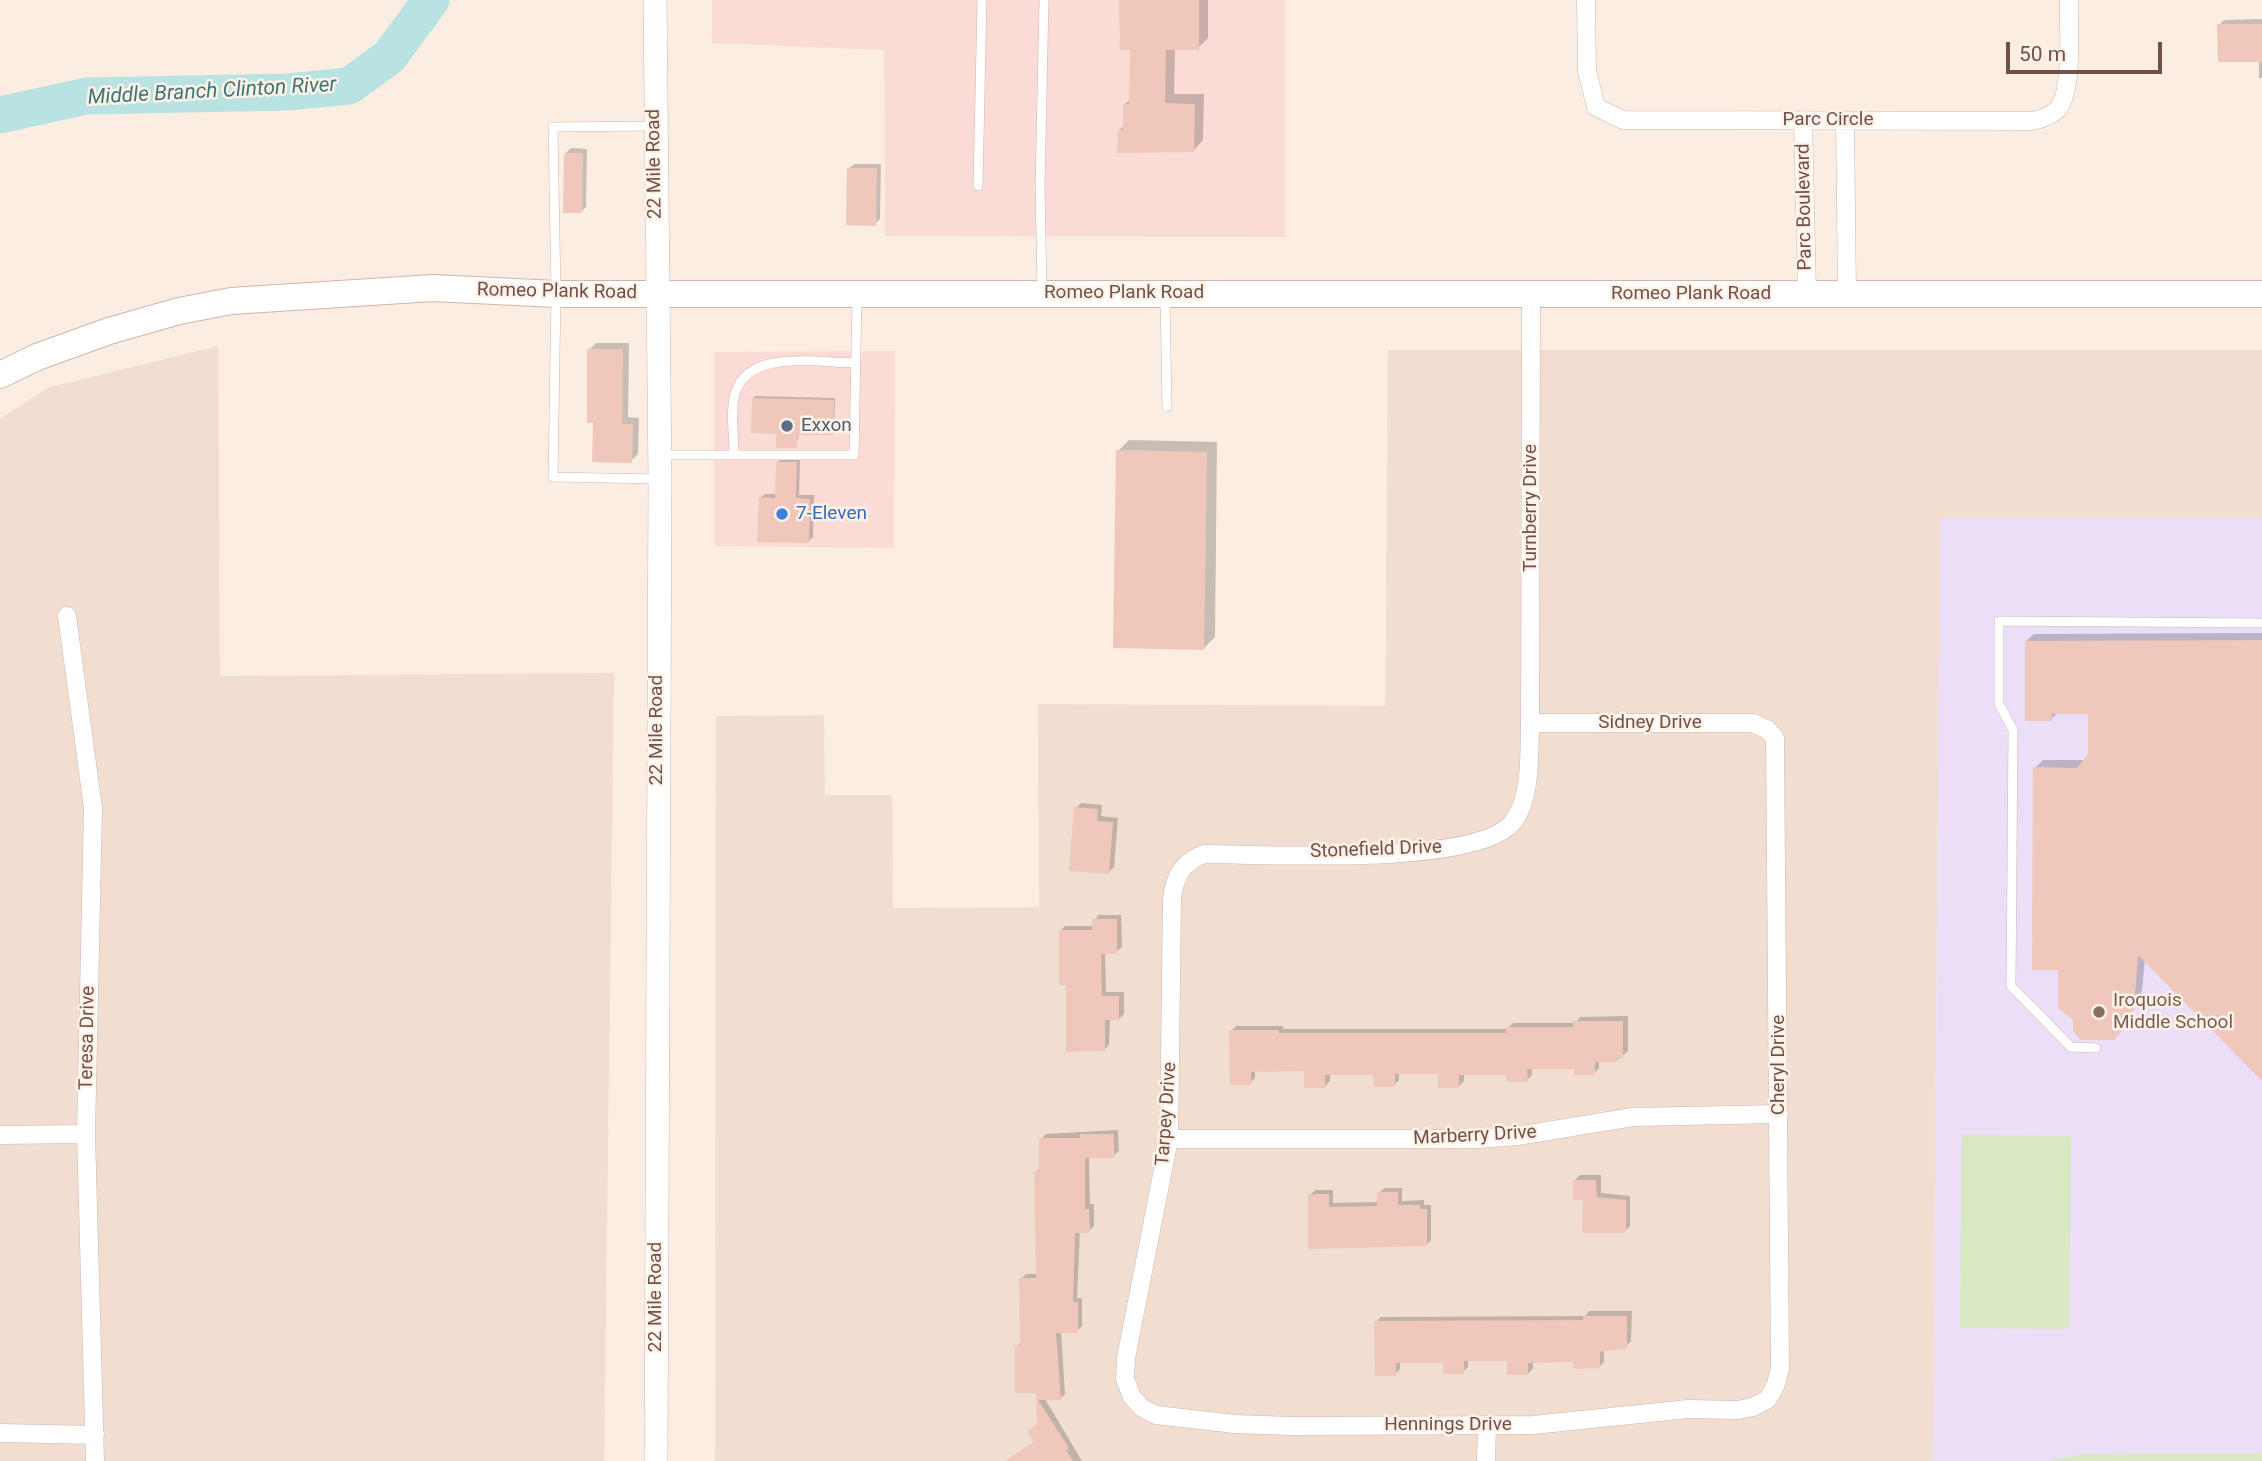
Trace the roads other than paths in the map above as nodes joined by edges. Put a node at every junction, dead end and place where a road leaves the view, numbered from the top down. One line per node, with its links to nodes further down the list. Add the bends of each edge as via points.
1 (654, 0): 8 (street, 22 Mile Road)
2 (982, 0): 9 (lane)
3 (1044, 0): 11 (lane)
4 (1586, 0): 6 (street, Parc Circle, via 1589,88 1596,107 1606,114 1623,120)
5 (2069, 0): 7 (street, Parc Circle, via 2067,85 2058,109 2044,119)
6 (1803, 120): 7 (street, Parc Circle); 16 (street, Parc Boulevard)
7 (1845, 121): 17 (street)
8 (654, 126): 14 (lane, via 553,127); 15 (street, 22 Mile Road)
9 (978, 186)
10 (857, 293): 11 (main road, Romeo Plank Road); 15 (main road, Romeo Plank Road); 19 (lane)
11 (1042, 293): 12 (main road, Romeo Plank Road)
12 (1165, 293): 13 (main road, Romeo Plank Road); 21 (lane)
13 (1531, 293): 16 (main road, Romeo Plank Road); 27 (street, Turnberry Drive)
14 (556, 294): 15 (main road, Romeo Plank Road); 20 (main road, Romeo Plank Road, via 433,288 231,301 179,310 109,331); 24 (lane, via 553,477)
15 (658, 294): 23 (street, 22 Mile Road)
16 (1807, 294): 17 (main road, Romeo Plank Road)
17 (1847, 294): 18 (main road, Romeo Plank Road)
18 (2262, 294)
19 (856, 363): 22 (lane, via 772,363 746,373 734,396); 22 (lane, via 854,455)
20 (0, 375)
21 (1167, 407)
22 (734, 454): 23 (lane)
23 (660, 455): 24 (street, 22 Mile Road)
24 (660, 479): 41 (street, 22 Mile Road)
25 (67, 616): 32 (street, Teresa Drive, via 93,808)
26 (2262, 623): 30 (lane, via 1999,621 1999,704 2013,730 2011,986 2071,1048)
27 (1530, 723): 28 (street, Sidney Drive, via 1753,723); 29 (street, Stonefield Drive, via 1524,796 1512,823 1501,832 1465,844 1408,853 1204,854 1188,860)
28 (1768, 730): 31 (street, Cheryl Drive, via 1777,749)
29 (1179, 870): 34 (street, Tarpey Drive, via 1172,899)
30 (2096, 1048)
31 (1779, 1114): 34 (street, Marberry Drive, via 1633,1117 1479,1139); 36 (street, Cheryl Drive, via 1780,1369)
32 (86, 1134): 33 (street); 39 (street, Teresa Drive)
33 (0, 1135)
34 (1169, 1139): 35 (street, Tarpey Drive, via 1126,1358 1125,1379)
35 (1132, 1397): 37 (street, Hennings Drive, via 1156,1415 1235,1424)
36 (1768, 1399): 37 (street, Hennings Drive, via 1738,1410 1688,1409 1569,1422)
37 (1487, 1425): 42 (street)
38 (0, 1433): 39 (street)
39 (95, 1435): 40 (street, Teresa Drive)
40 (95, 1461)
41 (656, 1461)
42 (1486, 1461)

